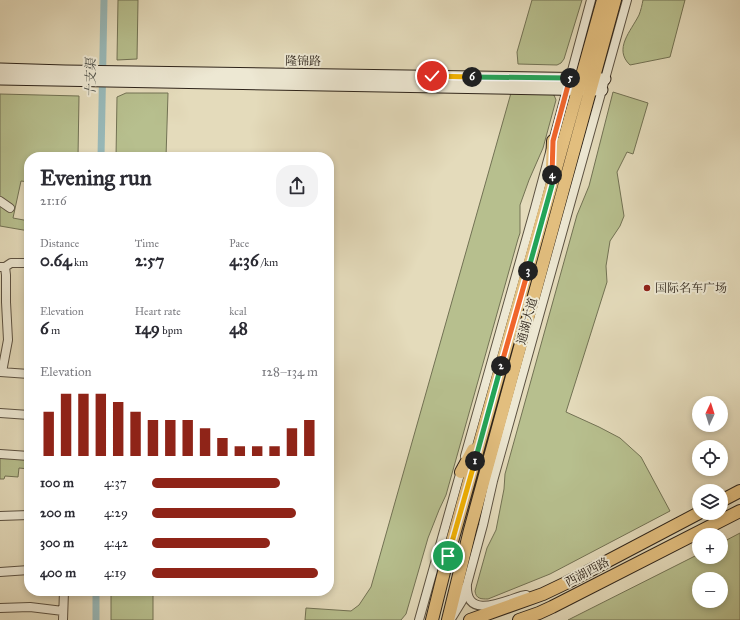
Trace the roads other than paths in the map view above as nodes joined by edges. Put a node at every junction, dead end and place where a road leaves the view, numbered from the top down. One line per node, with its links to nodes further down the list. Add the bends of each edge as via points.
1 (591, 0): 8 (street)
2 (604, 0): 8 (main road, 通湖大道)
3 (615, 0): 9 (main road, 通湖大道)
4 (627, 0): 9 (street)
5 (0, 69): 6 (main road, 隆锦路)
6 (65, 75): 7 (main road, 隆锦路); 8 (main road, 隆锦路)
7 (0, 79)
8 (574, 84): 9 (main road, 隆锦路); 10 (street); 11 (main road, 通湖大道)
9 (598, 84): 18 (street); 21 (main road, 通湖大道)
10 (553, 141): 11 (main road); 25 (street)
11 (552, 185): 22 (main road, 通湖大道)
12 (0, 201): 13 (street)
13 (10, 208)
14 (24, 263): 15 (street, via 11,263)
15 (2, 267): 16 (street, via 6,276 8,340)
16 (1, 372): 17 (street)
17 (24, 374)
18 (514, 406): 21 (main road); 34 (street)
19 (0, 414): 20 (street)
20 (24, 415)
21 (498, 428): 43 (main road, 通湖大道, via 470,530)
22 (482, 435): 25 (main road); 42 (main road, 通湖大道)
23 (0, 454): 24 (street)
24 (24, 456)
25 (461, 472): 41 (street)
26 (740, 491): 27 (main road)
27 (728, 497)
28 (740, 511): 37 (main road, 西湖西路)
29 (24, 515): 30 (street)
30 (0, 516)
31 (692, 517): 35 (main road, 西湖西路)
32 (24, 570): 33 (street)
33 (0, 572)
34 (466, 584): 35 (street, via 469,601 480,606 521,596); 43 (street, via 462,601)
35 (543, 594): 44 (main road, 西湖西路)
36 (64, 596): 39 (street)
37 (559, 604): 45 (main road, 西湖西路); 46 (main road)
38 (0, 608): 39 (street, via 30,607)
39 (63, 611): 40 (street)
40 (63, 620)
41 (419, 620)
42 (432, 620)
43 (450, 620)
44 (470, 620)
45 (519, 620)
46 (537, 620)

